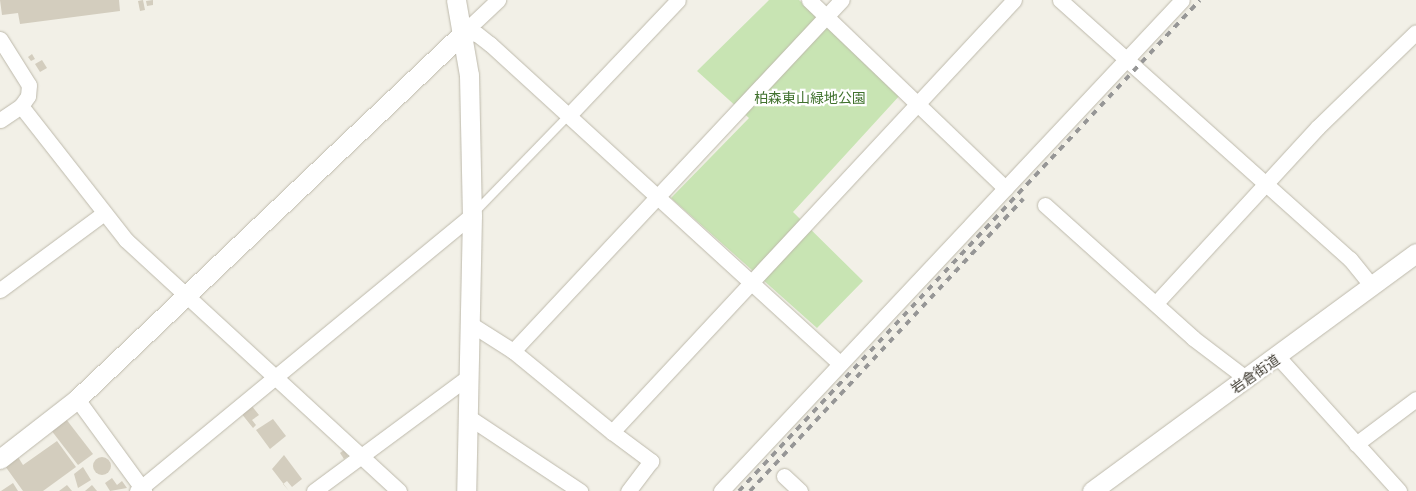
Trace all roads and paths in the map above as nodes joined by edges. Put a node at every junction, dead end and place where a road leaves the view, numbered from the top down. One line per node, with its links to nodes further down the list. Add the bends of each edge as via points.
1 (456, 0): 10 (street)
2 (498, 0): 10 (street)
3 (678, 0): 16 (street)
4 (809, 0): 9 (street)
5 (842, 0): 9 (street)
6 (1014, 0): 14 (street)
7 (1060, 0): 13 (street)
8 (1182, 0): 13 (street)
9 (827, 17): 14 (street); 20 (street)
10 (464, 32): 16 (street, via 477,34); 23 (street); 28 (street)
11 (1416, 32): 18 (street)
12 (0, 40): 15 (street, via 28,85 28,96)
13 (1126, 60): 18 (street); 19 (street)
14 (914, 104): 19 (street); 25 (street)
15 (21, 106): 17 (street); 22 (street)
16 (569, 115): 20 (street); 23 (lane)
17 (0, 120)
18 (1265, 185): 26 (street, via 1350,259); 29 (street)
19 (1005, 188): 33 (street)
20 (660, 195): 25 (street); 31 (street)
21 (1045, 205): 29 (street)
22 (104, 213): 27 (street); 28 (street)
23 (472, 215): 30 (street); 34 (street)
24 (1416, 254): 26 (street, 岩倉街道)
25 (751, 282): 33 (street); 40 (street)
26 (1371, 285): 32 (street, 岩倉街道)
27 (0, 290)
28 (188, 296): 34 (street); 37 (street)
29 (1156, 303): 36 (street)
30 (469, 323): 31 (street); 35 (street)
31 (513, 350): 40 (street)
32 (1279, 358): 36 (street, 岩倉街道); 41 (street)
33 (840, 364): 51 (street)
34 (277, 377): 42 (street); 45 (street)
35 (468, 378): 39 (street); 42 (street)
36 (1247, 379): 53 (street, 岩倉街道)
37 (77, 399): 43 (street); 45 (street)
38 (1416, 400): 41 (street)
39 (467, 416): 48 (street); 49 (street)
40 (612, 432): 50 (street, via 651,461)
41 (1356, 444): 54 (street)
42 (363, 456): 46 (street); 47 (street)
43 (0, 459)
44 (784, 476): 52 (street)
45 (141, 490)
46 (314, 491)
47 (399, 491)
48 (466, 491)
49 (580, 491)
50 (628, 491)
51 (721, 491)
52 (800, 491)
53 (1092, 491)
54 (1399, 491)

